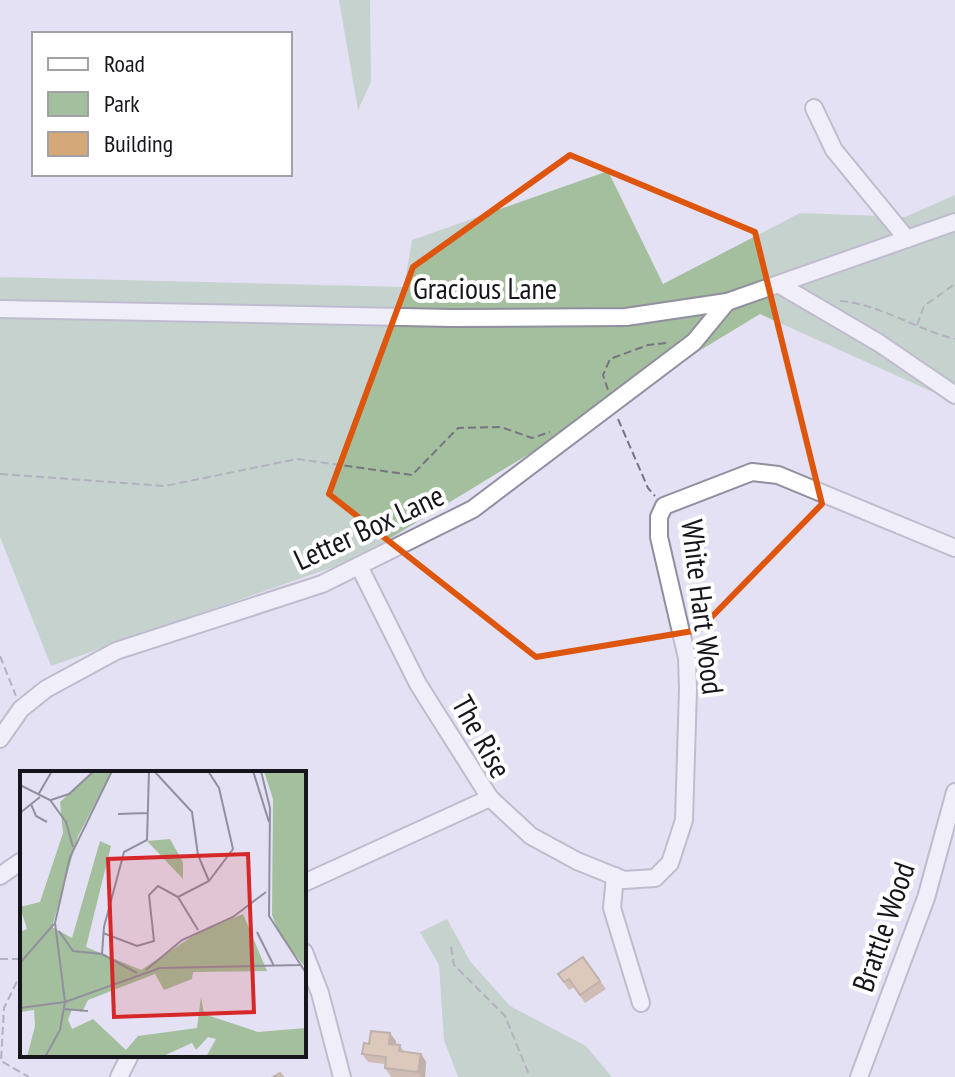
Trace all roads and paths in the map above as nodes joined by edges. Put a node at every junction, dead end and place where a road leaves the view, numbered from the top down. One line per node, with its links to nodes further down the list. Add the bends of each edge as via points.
1 (814, 108): 3 (street, via 834,150)
2 (955, 222): 3 (street, Gracious Lane)
3 (907, 239): 5 (street, Gracious Lane)
4 (955, 284): 9 (path, via 924,306)
5 (780, 285): 7 (street, Gracious Lane); 12 (street)
6 (834, 301): 9 (path, via 865,303)
7 (727, 302): 8 (street, Gracious Lane, via 626,317 535,319); 11 (street, Letter Box Lane)
8 (0, 309)
9 (916, 327): 10 (path)
10 (955, 339)
11 (694, 342): 13 (street, Letter Box Lane); 13 (path, via 648,345 610,359 603,375)
12 (955, 395)
13 (611, 403): 16 (path, via 648,488); 18 (street, Letter Box Lane, via 473,509)
14 (557, 429): 15 (path, via 532,438 501,427 458,428 412,475 297,459 165,486)
15 (0, 474)
16 (664, 506): 17 (street, White Hart Wood, via 752,472 778,475); 24 (street, White Hart Wood, via 659,537 687,658 684,820 670,863 655,878)
17 (955, 548)
18 (360, 568): 20 (street, Letter Box Lane, via 116,651 46,689); 23 (street, The Rise, via 418,684)
19 (0, 656): 20 (path)
20 (21, 709): 21 (street, Letter Box Lane)
21 (0, 739)
22 (955, 792): 35 (street, Brattle Wood, via 926,898)
23 (490, 798): 24 (street, White Hart Wood, via 531,836); 25 (street, The Rise)
24 (615, 876): 29 (street, via 612,908)
25 (306, 882)
26 (451, 947): 34 (path, via 454,965 505,1016)
27 (306, 957): 33 (street)
28 (20, 975): 31 (path, via 4,1008 1,1061)
29 (641, 1003)
30 (129, 1057): 32 (street)
31 (29, 1077)
32 (119, 1077)
33 (342, 1077)
34 (530, 1077)
35 (859, 1077)

